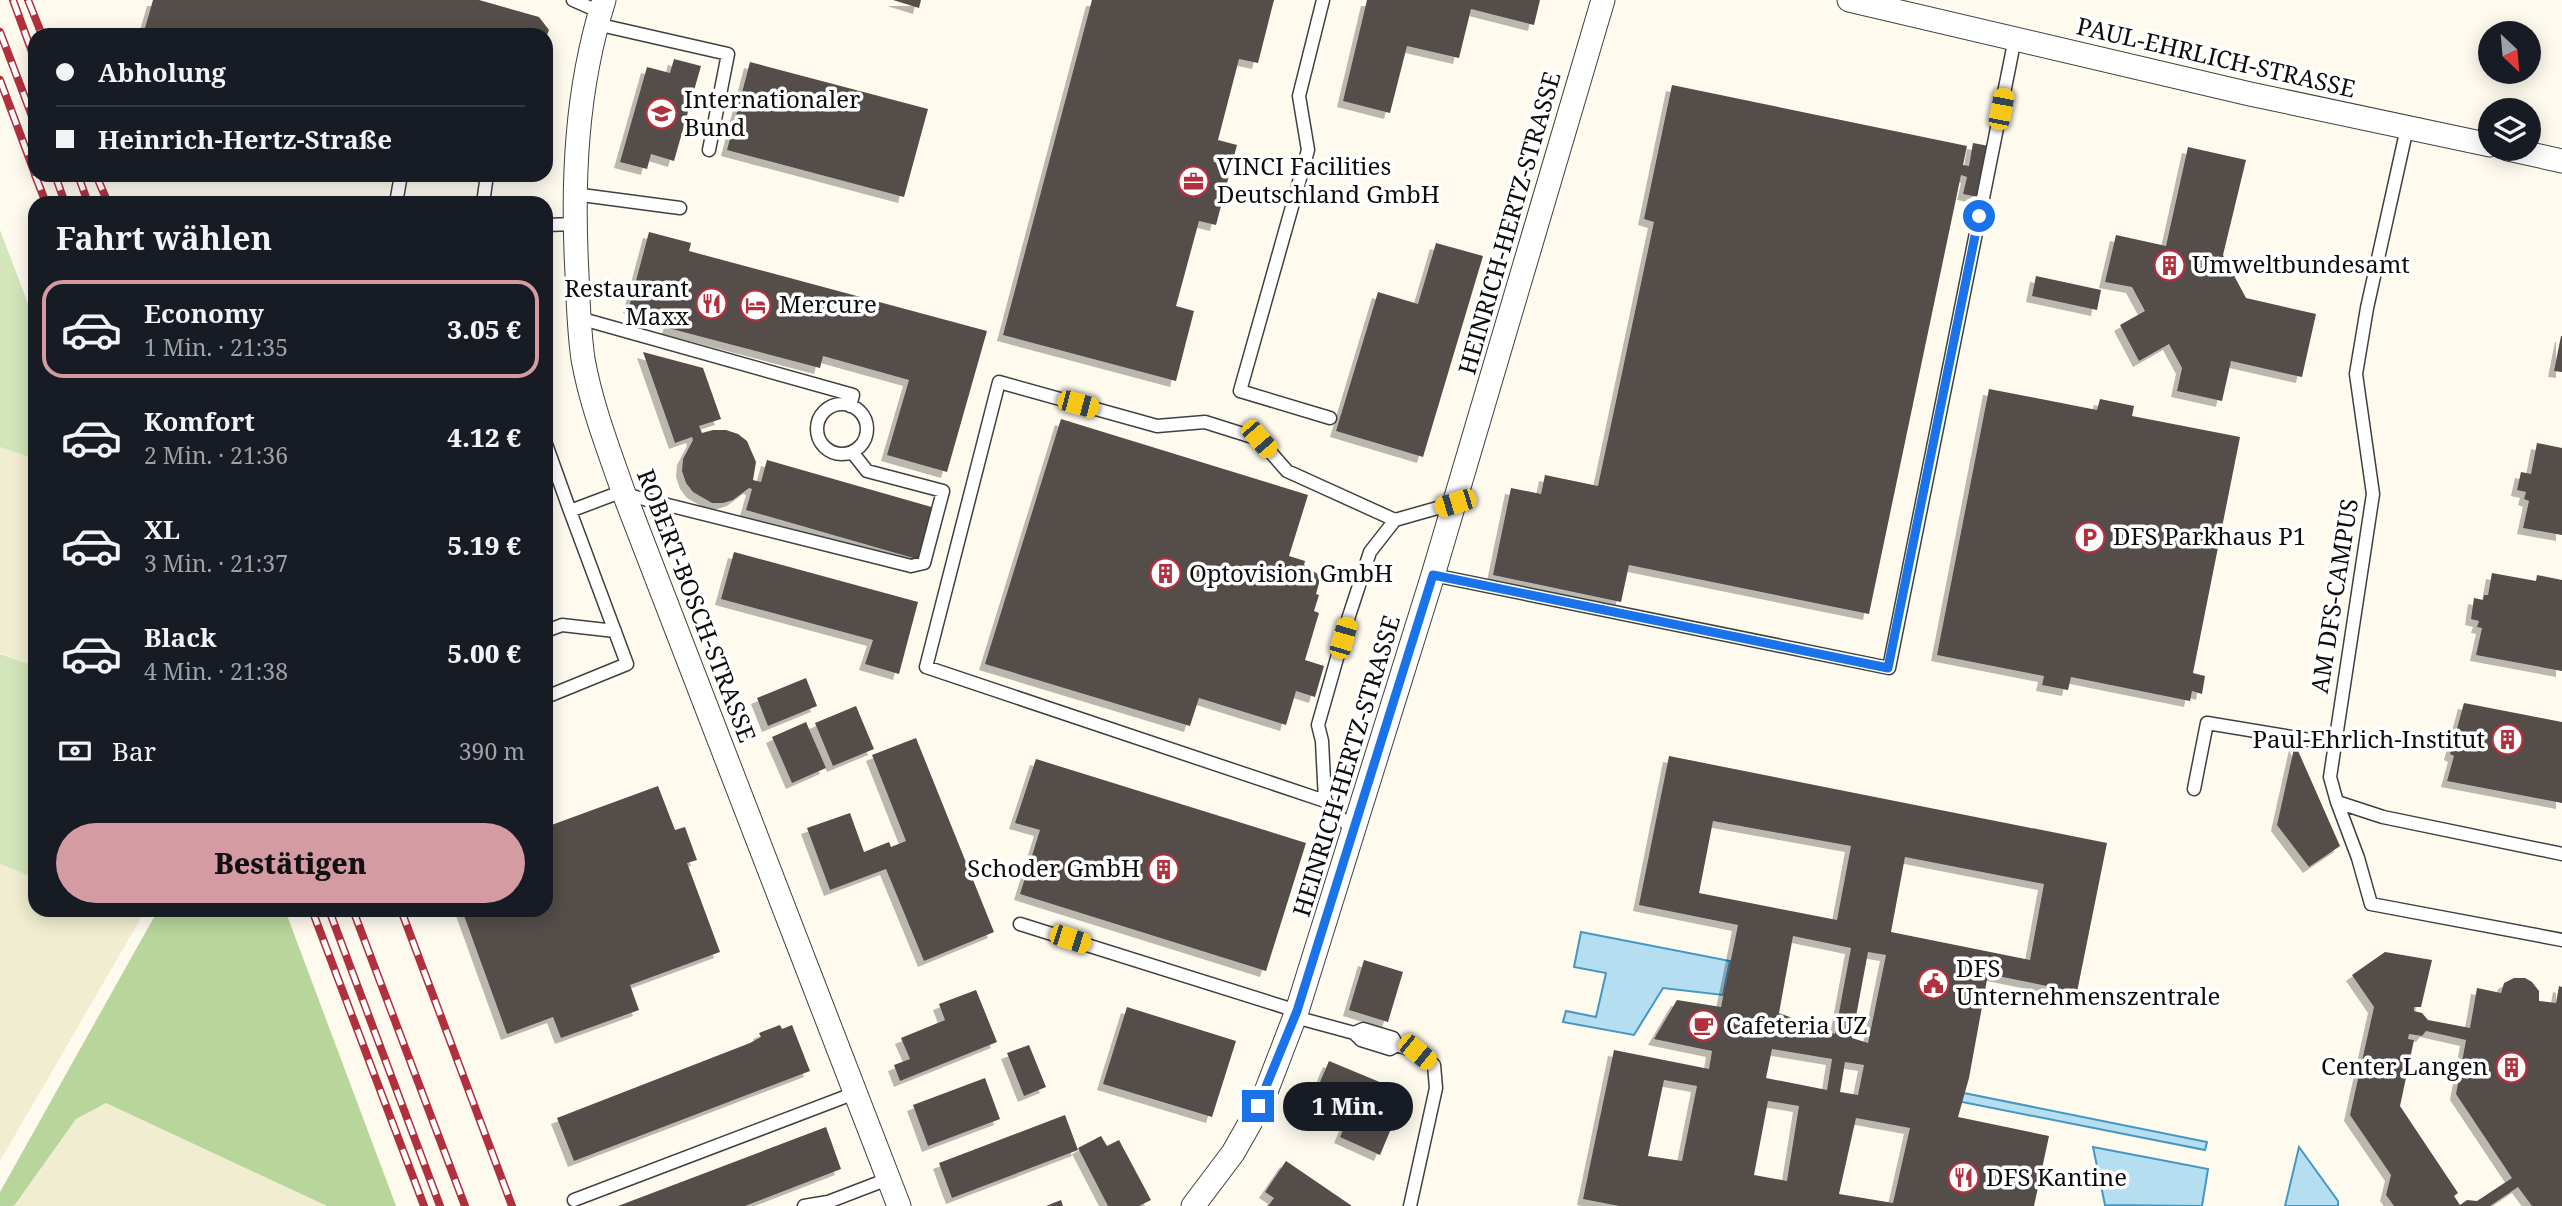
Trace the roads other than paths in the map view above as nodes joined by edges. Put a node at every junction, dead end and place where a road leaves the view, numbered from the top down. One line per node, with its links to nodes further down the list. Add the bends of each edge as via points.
1 (573, 0): 5 (lane)
2 (1323, 0): 18 (lane, via 1299,96 1308,150 1240,391)
3 (1603, 0): 22 (street, HEINRICH-HERTZ-STRASSE)
4 (1849, 0): 6 (street, PAUL-EHRLICH-STRASSE)
5 (600, 12): 9 (lane, via 729,54); 12 (street, ROBERT-BOSCH-STRASSE, via 584,78)
6 (2015, 38): 7 (street, PAUL-EHRLICH-STRASSE); 25 (lane, via 1888,668)
7 (2407, 128): 8 (street, PAUL-EHRLICH-STRASSE); 29 (lane, AM DFS-CAMPUS, via 2356,374 2373,494)
8 (2478, 143)
9 (709, 150)
10 (2541, 156): 11 (street)
11 (2562, 161)
12 (574, 194): 13 (lane); 14 (street, ROBERT-BOSCH-STRASSE)
13 (680, 208)
14 (575, 223): 15 (lane); 16 (street, ROBERT-BOSCH-STRASSE)
15 (553, 225)
16 (579, 318): 17 (lane, via 853,395); 21 (street, ROBERT-BOSCH-STRASSE, via 590,390)
17 (850, 406): 19 (lane, via 862,414 867,426 864,441); 19 (lane, via 827,410 817,430 829,450)
18 (1330, 418)
19 (852, 452): 21 (lane, via 867,471 943,491 924,563 911,566)
20 (553, 464): 23 (lane)
21 (624, 493): 23 (lane); 38 (street, ROBERT-BOSCH-STRASSE)
22 (1455, 503): 24 (lane); 25 (street, HEINRICH-HERTZ-STRASSE)
23 (570, 512): 27 (lane)
24 (1395, 520): 31 (lane, via 1370,552 1318,725); 31 (lane, via 1287,471 1259,439 1205,422 1157,426 999,382 926,667)
25 (1433, 575): 33 (street, HEINRICH-HERTZ-STRASSE)
26 (553, 628): 27 (lane, via 562,625)
27 (615, 631): 28 (lane, via 627,664)
28 (553, 695)
29 (2334, 744): 30 (lane, via 2207,723); 32 (lane, AM DFS-CAMPUS, via 2330,777)
30 (2194, 789)
31 (1325, 801): 33 (lane)
32 (2337, 802): 34 (lane, via 2383,817); 36 (lane, AM DFS-CAMPUS, via 2371,904)
33 (1353, 831): 37 (street, HEINRICH-HERTZ-STRASSE)
34 (2562, 854)
35 (1020, 923): 37 (lane)
36 (2562, 940)
37 (1296, 1014): 43 (street, HEINRICH-HERTZ-STRASSE, via 1250,1123); 44 (lane, via 1354,1033 1363,1030 1393,1038 1397,1045 1417,1052 1434,1066 1436,1088)
38 (855, 1093): 39 (street, ROBERT-BOSCH-STRASSE); 40 (lane)
39 (888, 1179): 41 (lane, via 828,1202); 42 (street, ROBERT-BOSCH-STRASSE)
40 (574, 1200)
41 (804, 1206)
42 (899, 1206)
43 (1193, 1206)
44 (1410, 1206)

